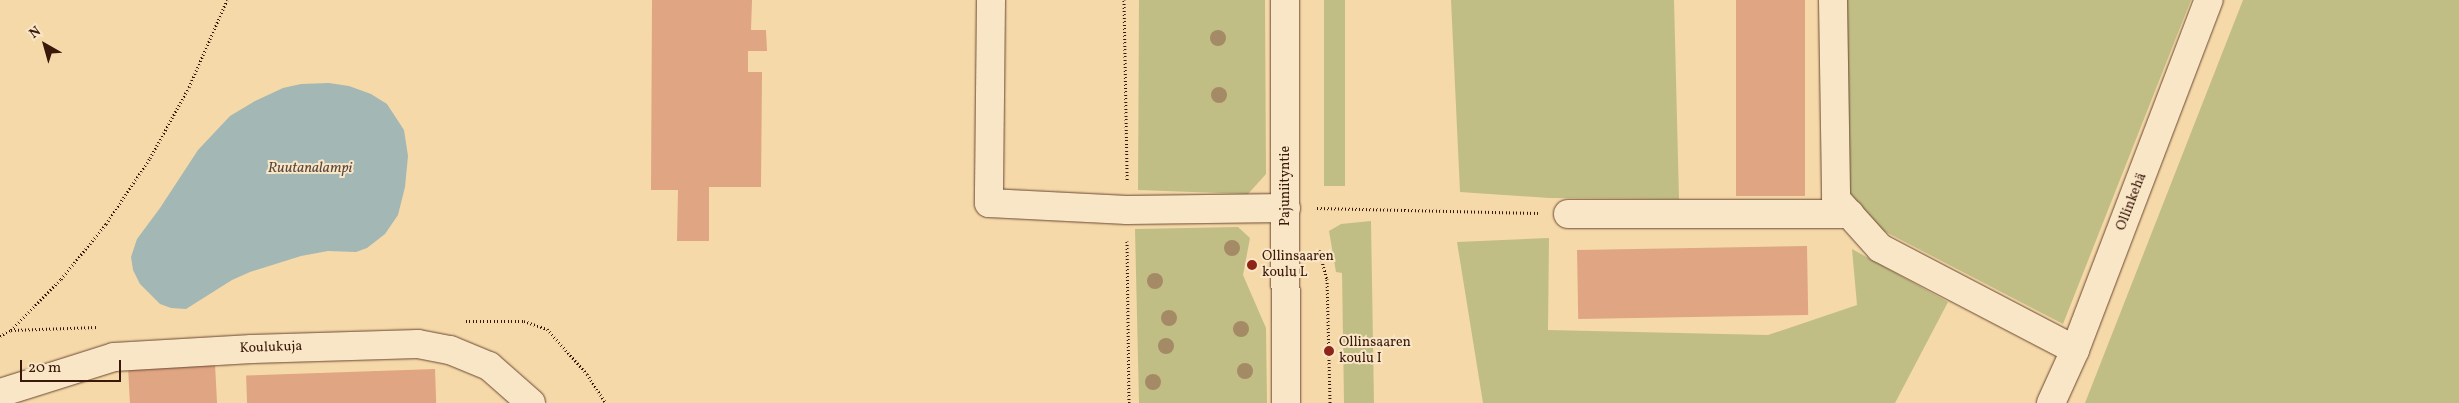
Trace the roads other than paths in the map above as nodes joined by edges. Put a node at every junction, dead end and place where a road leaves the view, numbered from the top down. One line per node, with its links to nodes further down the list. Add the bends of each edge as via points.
1 (991, 0): 5 (street, via 988,203 1127,210)
2 (1285, 0): 5 (street, Pajuniityntie)
3 (1833, 0): 7 (street, via 1836,199)
4 (2209, 0): 8 (street, Ollinkehä)
5 (1286, 208): 11 (street, Pajuniityntie)
6 (1568, 214): 7 (street)
7 (1850, 214): 8 (street, via 1880,248)
8 (2075, 350): 12 (street, Ollinkehä)
9 (0, 393): 10 (street, Koulukuja, via 114,356 418,344 450,350 489,366)
10 (531, 403)
11 (1286, 403)
12 (2051, 403)

